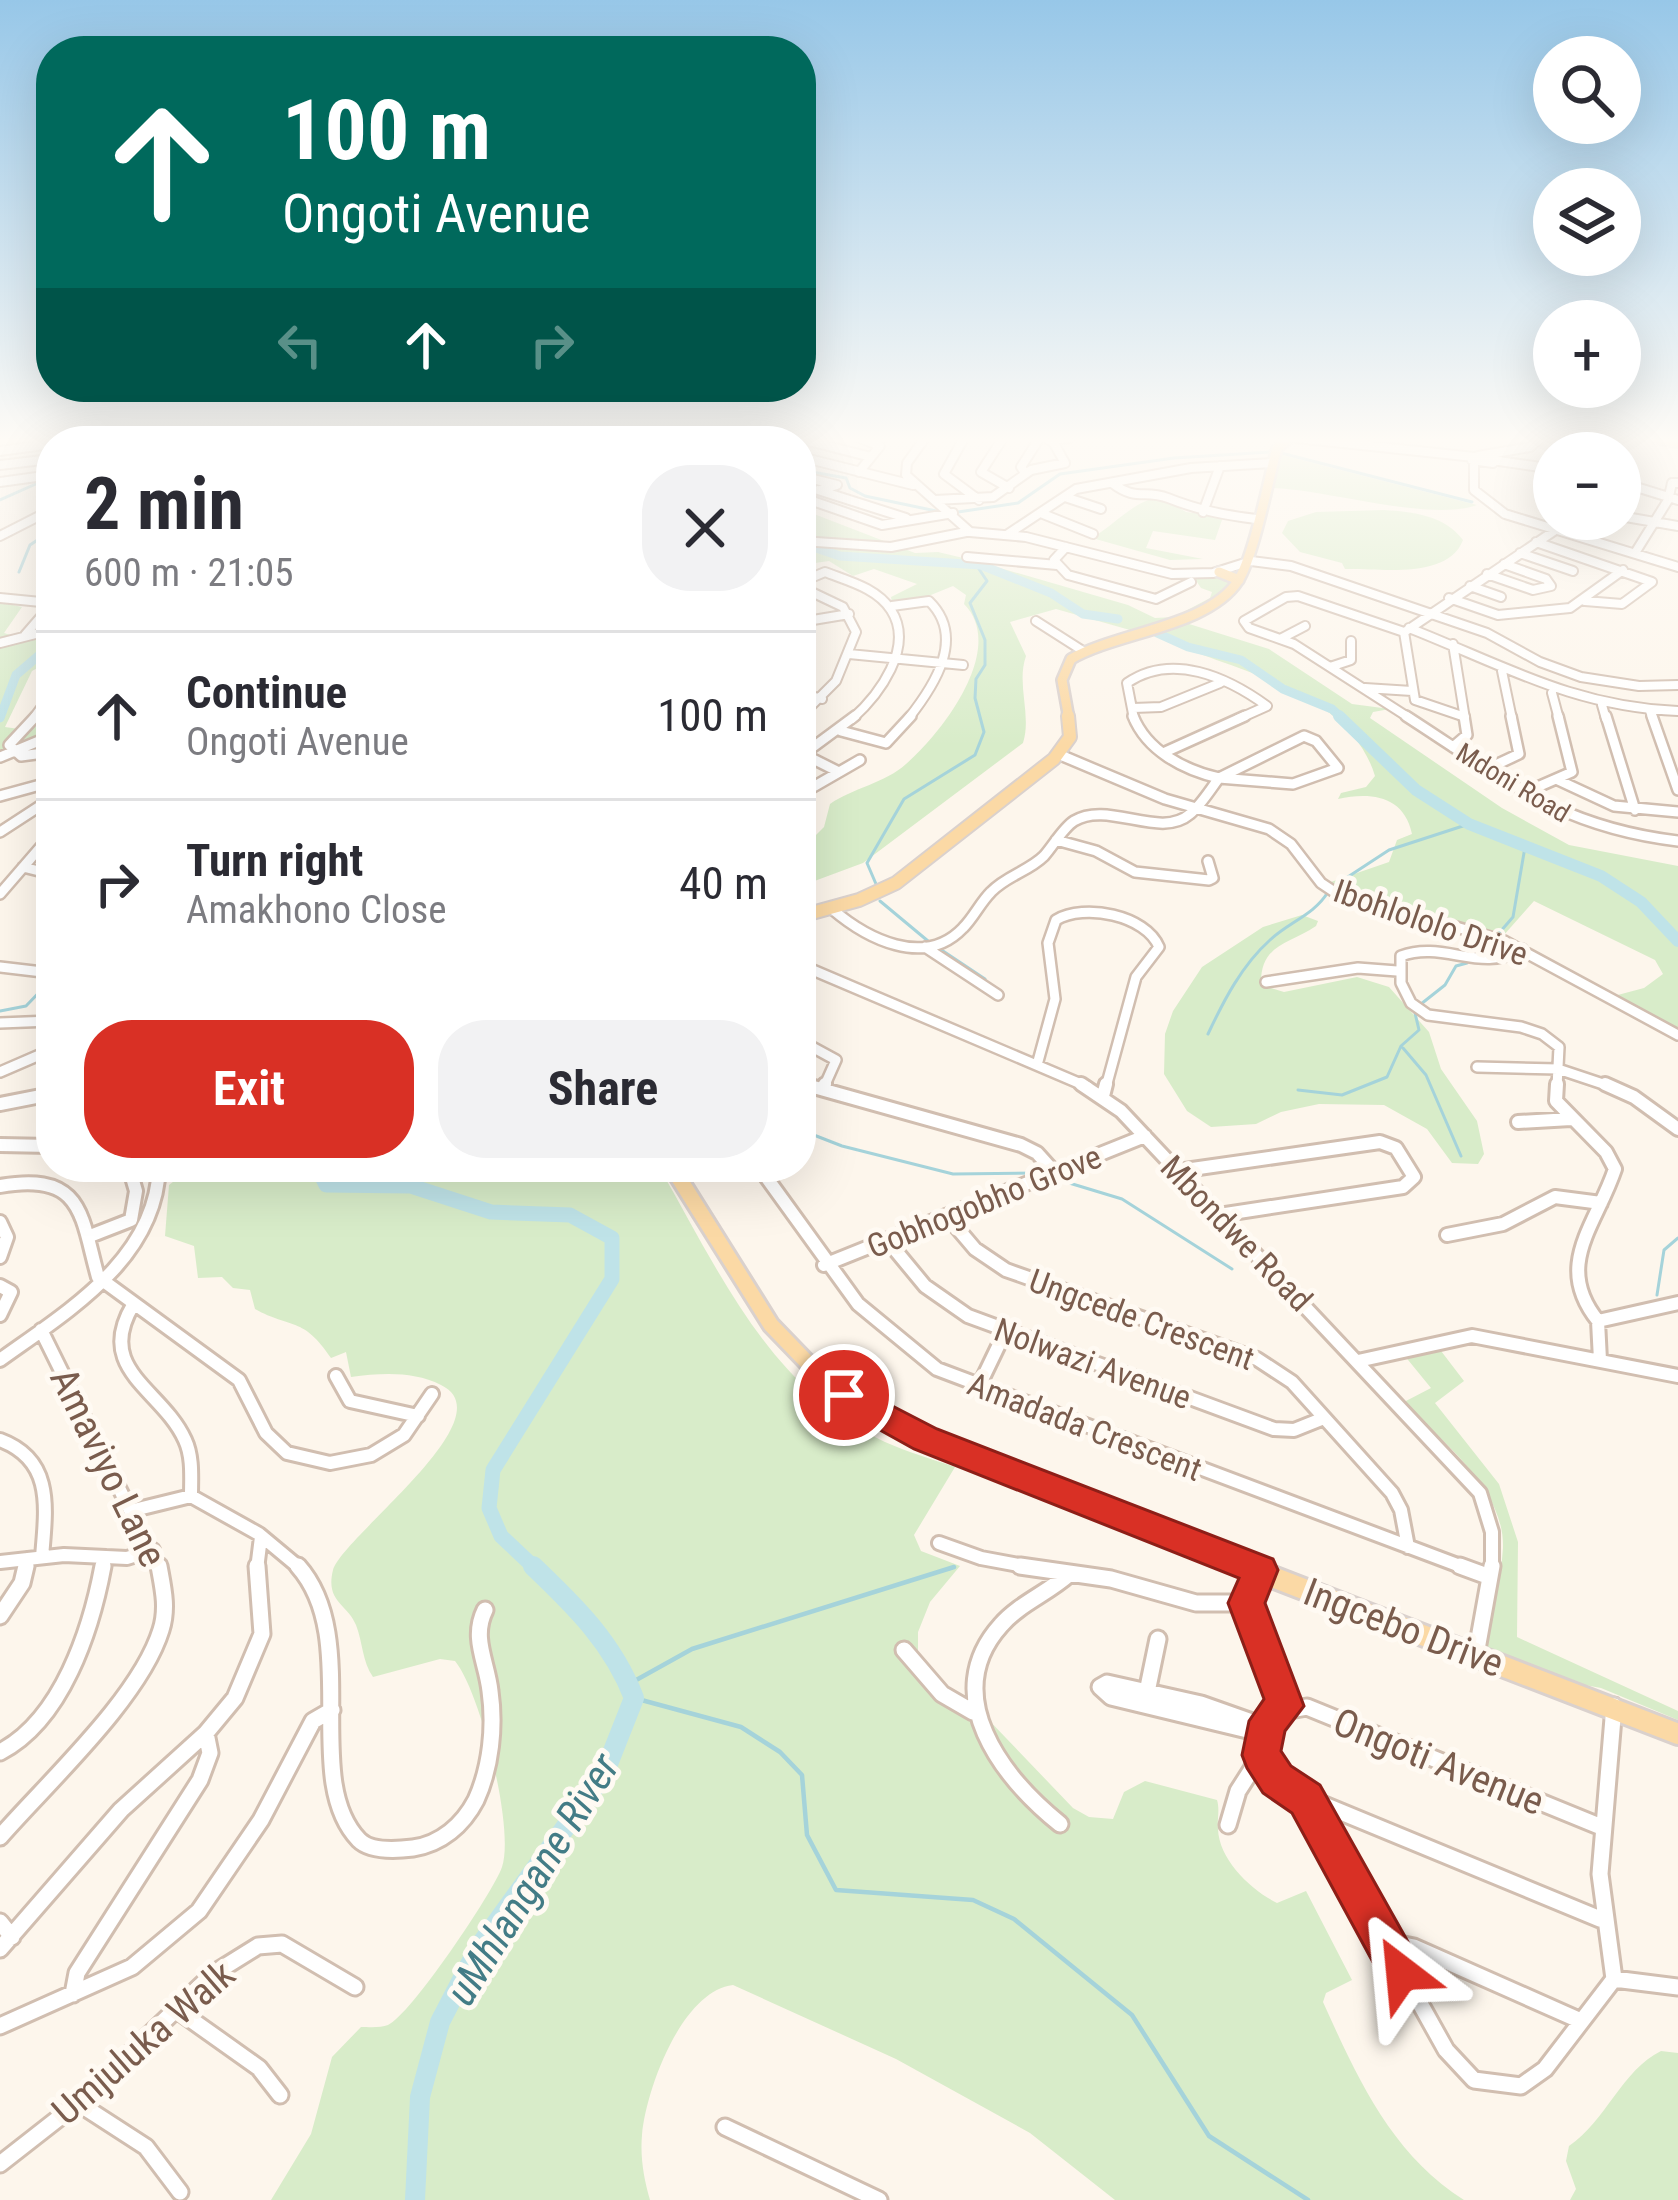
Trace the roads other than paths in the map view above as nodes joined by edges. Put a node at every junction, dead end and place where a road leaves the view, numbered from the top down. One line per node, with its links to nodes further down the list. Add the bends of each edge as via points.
1 (919, 541): 6 (street)
2 (1038, 541): 8 (street)
3 (1250, 541): 12 (main road)
4 (1595, 541): 10 (street)
5 (1643, 541): 10 (street)
6 (816, 542)
7 (1536, 542): 9 (street); 16 (street)
8 (1066, 547): 14 (street); 18 (street, via 1165,574)
9 (1520, 553): 13 (street); 17 (street)
10 (1635, 553): 15 (street)
11 (968, 557): 14 (street)
12 (1244, 562): 18 (street); 21 (main road); 31 (street, via 1308,570)
13 (1504, 563): 20 (street); 20 (street, via 1550,580 1546,589)
14 (1057, 565): 22 (street, via 1151,598)
15 (1678, 567)
16 (1623, 570): 28 (street); 28 (street, via 1652,582 1622,604)
17 (1573, 571)
18 (1219, 572): 21 (main road)
19 (816, 573): 30 (street, via 870,589)
20 (1487, 574): 23 (street)
21 (1239, 580): 44 (main road, via 1191,617)
22 (1191, 583)
23 (1469, 586): 26 (street); 27 (street)
24 (816, 592): 32 (street)
25 (0, 598): 29 (street)
26 (1449, 598): 28 (street, via 1501,615); 31 (street)
27 (1501, 598)
28 (1586, 601)
29 (36, 602)
30 (892, 606): 46 (street, via 901,629); 47 (street, via 937,605 947,633)
31 (1429, 612): 37 (street); 52 (street, via 1580,677)
32 (849, 614): 33 (street); 45 (street, via 856,632)
33 (816, 617)
34 (1036, 621): 44 (street)
35 (36, 623): 39 (street)
36 (1305, 626): 40 (street)
37 (1407, 630): 40 (street, Mdoni Road, via 1292,596 1244,621); 43 (street); 54 (street)
38 (36, 633): 39 (street)
39 (26, 635): 42 (street)
40 (1282, 638): 49 (street, Mdoni Road)
41 (1351, 641): 49 (street, via 1351,660)
42 (0, 643)
43 (1453, 644): 50 (street); 63 (street)
44 (1083, 650): 71 (main road, via 1063,673 1071,730)
45 (849, 654): 46 (street); 57 (street)
46 (895, 658): 47 (street); 65 (street, via 874,700)
47 (940, 663): 48 (street); 65 (street, via 918,711 888,742)
48 (963, 665)
49 (1330, 667): 53 (street, Mdoni Road)
50 (1502, 670): 55 (street); 76 (street, via 1519,754)
51 (1220, 682): 60 (street, via 1166,706); 60 (street, via 1181,665 1145,671 1127,682); 70 (street, via 1268,706)
52 (1678, 685)
53 (1362, 688): 54 (street); 68 (street, Mdoni Road)
54 (1412, 691): 63 (street, via 1421,705)
55 (1552, 693): 59 (street); 79 (street, via 1573,769)
56 (816, 697): 57 (street)
57 (822, 699): 58 (street)
58 (816, 704)
59 (1602, 705): 61 (street); 87 (street)
60 (1132, 708): 70 (street, via 1140,732)
61 (1650, 711): 62 (street); 82 (street)
62 (1678, 711)
63 (1465, 717): 68 (street, via 1467,737)
64 (36, 720): 69 (street, via 10,740)
65 (841, 731): 67 (street)
66 (36, 743): 69 (street)
67 (816, 746)
68 (1453, 748): 76 (street, Mdoni Road)
69 (15, 752): 72 (street); 73 (street)
70 (1162, 753): 78 (street)
71 (1058, 754): 85 (street, Ibohlololo Drive); 98 (main road, via 896,883)
72 (36, 755)
73 (0, 758)
74 (860, 760): 77 (street)
75 (816, 761): 77 (street)
76 (1487, 769): 83 (street, Mdoni Road)
77 (838, 772): 80 (street)
78 (1220, 777): 78 (street, via 1304,736 1338,766 1287,787); 85 (street)
79 (1558, 780): 83 (street); 87 (street)
80 (816, 785)
81 (36, 786): 84 (street)
82 (1678, 790)
83 (1523, 793): 91 (street, Mdoni Road, via 1601,830)
84 (0, 796)
85 (1196, 808): 90 (street, via 1163,825 1082,817); 101 (street, Ibohlololo Drive, via 1277,833 1337,892)
86 (36, 809): 89 (street)
87 (1635, 810): 88 (street)
88 (1678, 812)
89 (0, 832)
90 (1057, 840): 93 (street, via 1149,875 1209,880); 100 (street, via 993,889 958,934)
91 (1678, 841)
92 (36, 852): 94 (street)
93 (1208, 861)
94 (20, 871): 95 (street); 96 (street); 97 (street)
95 (36, 873)
96 (0, 875)
97 (0, 894)
98 (832, 909): 99 (main road); 100 (street, via 873,940)
99 (816, 913)
100 (925, 947): 107 (street)
101 (1522, 950): 103 (street, via 1486,964 1416,949 1401,956); 110 (street, Ibohlololo Drive)
102 (0, 967): 104 (street)
103 (1397, 970): 106 (street); 115 (street, via 1416,1010 1540,1031 1559,1047)
104 (36, 971)
105 (816, 971): 113 (street, Mbondwe Road)
106 (1266, 982)
107 (998, 995)
108 (36, 1021): 109 (street)
109 (0, 1022)
110 (1678, 1035)
111 (816, 1049): 118 (street, via 836,1060)
112 (36, 1056): 116 (street)
113 (1037, 1065): 119 (street, Mbondwe Road); 119 (street, via 1057,992 1048,941 1055,923 1086,910 1146,928 1159,947 1136,977)
114 (1477, 1067): 115 (street)
115 (1558, 1069): 122 (street, via 1555,1097); 124 (street, via 1627,1094)
116 (0, 1072)
117 (816, 1086): 118 (street)
118 (823, 1088): 129 (street, via 1021,1145)
119 (1103, 1096): 125 (street, Mbondwe Road)
120 (36, 1097): 121 (street)
121 (0, 1104)
122 (1571, 1119): 123 (street); 135 (street, via 1615,1164)
123 (1518, 1122)
124 (1678, 1129)
125 (1144, 1136): 128 (street, Mbondwe Road); 129 (street, Gobhogobho Grove)
126 (0, 1145): 127 (street)
127 (36, 1146)
128 (1178, 1171): 136 (street, Mbondwe Road); 136 (street, via 1380,1142 1396,1148 1414,1177 1403,1187)
129 (1055, 1173): 137 (street, Gobhogobho Grove)
130 (133, 1182): 140 (street, via 131,1220)
131 (160, 1182): 144 (street, via 148,1226)
132 (682, 1182): 171 (main road, Ingcebo Drive, via 771,1325 844,1395 926,1439)
133 (769, 1182): 143 (street, Amadada Crescent)
134 (0, 1186): 140 (street, via 53,1187 75,1205)
135 (1601, 1203): 139 (street, via 1555,1197 1502,1224); 149 (street, via 1574,1274 1578,1297)
136 (1220, 1215): 154 (street, Mbondwe Road)
137 (947, 1216): 141 (street, Gobhogobho Grove); 160 (street, Ungcede Crescent, via 1006,1270 1268,1364)
138 (0, 1222): 142 (street, via 7,1238)
139 (1447, 1235)
140 (90, 1236): 144 (street)
141 (887, 1240): 143 (street, Gobhogobho Grove); 151 (street, Nolwazi Avenue, via 946,1303)
142 (0, 1257)
143 (824, 1264): 157 (street, Amadada Crescent, via 891,1339)
144 (101, 1281): 147 (street); 150 (street)
145 (0, 1286): 148 (street, via 11,1292)
146 (1678, 1303): 149 (street)
147 (133, 1305): 159 (street, via 239,1380 266,1433 287,1453 358,1460 396,1442); 162 (street, via 121,1327 122,1358 182,1433)
148 (0, 1315)
149 (1598, 1321): 153 (street)
150 (41, 1330): 152 (street); 163 (street, Amaviyo Lane)
151 (1006, 1332): 157 (street); 160 (street, Nolwazi Avenue, via 1274,1429)
152 (3, 1353)
153 (1600, 1360): 154 (street, via 1472,1336); 156 (street)
154 (1358, 1361): 173 (street, Mbondwe Road, via 1480,1493 1494,1538)
155 (336, 1376): 159 (street, via 350,1401)
156 (1678, 1376)
157 (979, 1387): 166 (street, Amadada Crescent)
158 (432, 1394): 159 (street)
159 (418, 1416)
160 (1324, 1418): 166 (street, Ungcede Crescent, via 1395,1498)
161 (0, 1440): 169 (street, via 25,1448 45,1477)
162 (191, 1496): 163 (street); 164 (street)
163 (134, 1510): 167 (street, Amaviyo Lane)
164 (260, 1538): 182 (street, via 300,1565 322,1603); 186 (street, via 259,1645 236,1698)
165 (939, 1544): 172 (street)
166 (1408, 1546): 173 (street, Amadada Crescent)
167 (153, 1550): 168 (street); 193 (street, Amaviyo Lane, via 166,1600 148,1663)
168 (106, 1557): 169 (street); 187 (street, via 95,1609 59,1685 21,1743)
169 (34, 1558): 170 (street); 176 (street)
170 (0, 1562)
171 (1260, 1570): 174 (street); 179 (main road, Ingcebo Drive)
172 (1069, 1574): 174 (street, via 1227,1606); 183 (street, via 992,1636)
173 (1490, 1577): 179 (street, Mbondwe Road)
174 (1246, 1603): 180 (street)
175 (485, 1610): 182 (street, via 477,1630 490,1736 476,1800 444,1838 405,1851 359,1840 337,1778)
176 (0, 1616)
177 (1158, 1639): 185 (street, via 1155,1698)
178 (904, 1650): 183 (street, via 942,1694)
179 (1476, 1654): 181 (main road, Ingcebo Drive)
180 (1286, 1706): 185 (street); 192 (street, Ongoti Avenue)
181 (1615, 1706): 184 (main road, Ingcebo Drive); 192 (street)
182 (332, 1710): 201 (street, via 313,1721 206,1904 132,1967)
183 (973, 1712): 190 (street, via 1015,1784)
184 (1678, 1730)
185 (1265, 1731): 188 (street)
186 (206, 1733): 197 (street, via 121,1810); 201 (street, via 208,1760 190,1799 76,1973)
187 (0, 1752)
188 (1261, 1755): 189 (street, via 1277,1780); 191 (street)
189 (1306, 1799): 194 (street); 196 (street)
190 (1060, 1824)
191 (1228, 1825)
192 (1599, 1826): 194 (street)
193 (0, 1838)
194 (1600, 1919): 198 (street)
195 (0, 1922): 197 (street)
196 (1384, 1941): 203 (street); 203 (street, via 1446,2050 1474,2080 1528,2083)
197 (6, 1943)
198 (1614, 1978): 200 (street); 203 (street)
199 (356, 1987): 202 (street, Umjuluka Walk, via 271,1942 213,1974)
200 (1678, 1987)
201 (73, 1994): 204 (street)
202 (176, 2009): 205 (street, via 259,2068); 206 (street, Umjuluka Walk)
203 (1581, 2020)
204 (0, 2026)
205 (280, 2095)
206 (78, 2103): 208 (street, Umjuluka Walk); 209 (street, via 146,2147)
207 (725, 2127): 210 (street)
208 (1, 2163)
209 (180, 2192)
210 (879, 2200)

